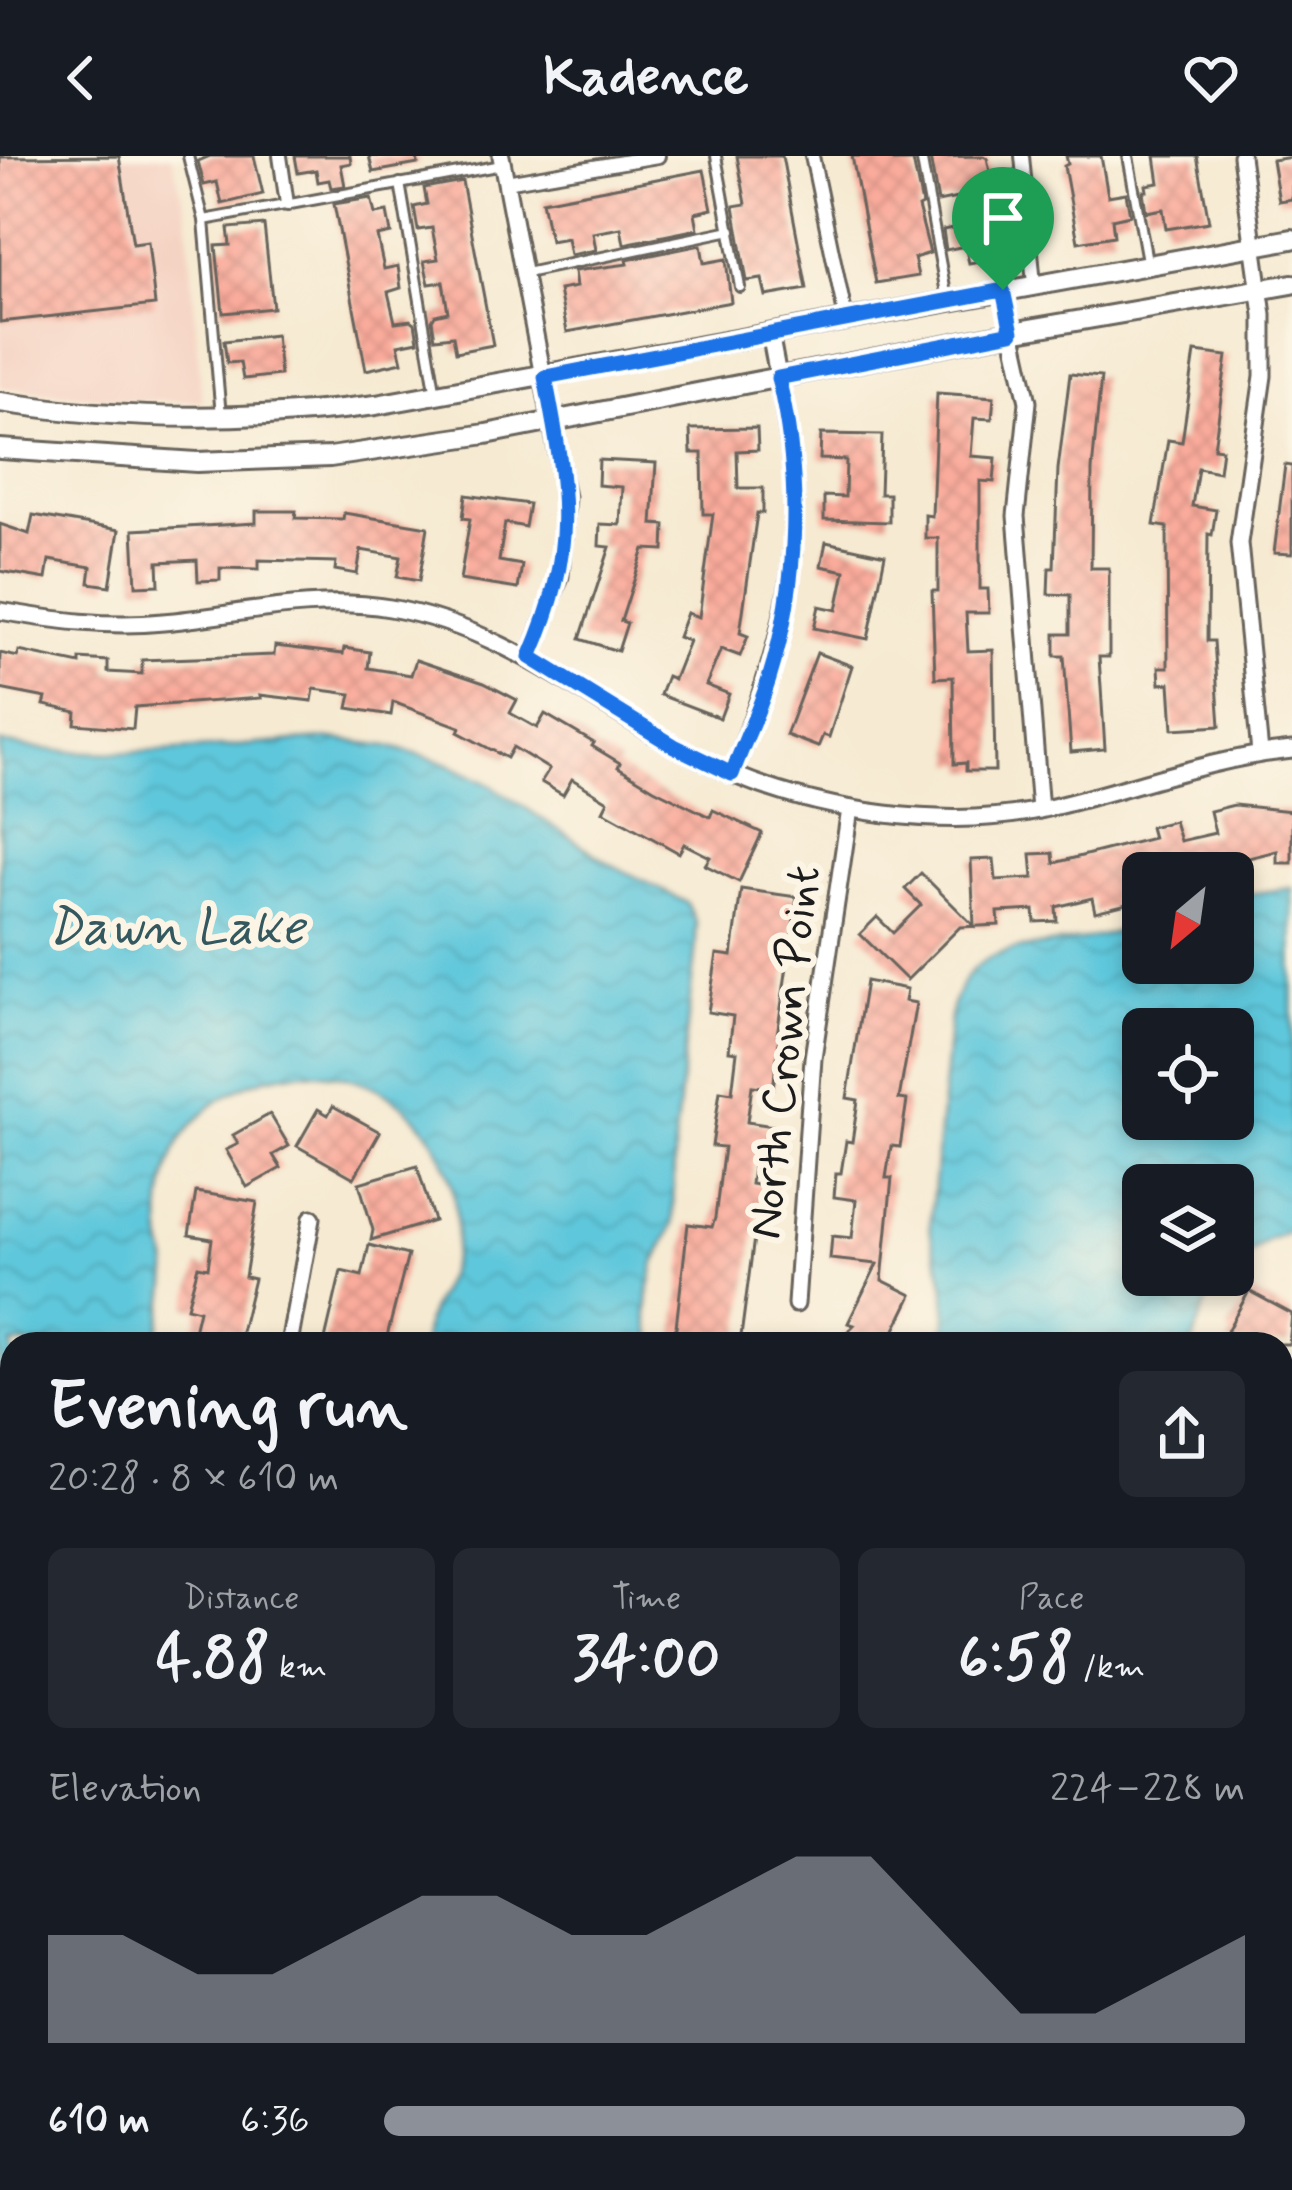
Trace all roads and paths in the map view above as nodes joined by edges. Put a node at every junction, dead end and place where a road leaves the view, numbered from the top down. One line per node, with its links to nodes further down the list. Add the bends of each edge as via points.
1 (188, 156): 13 (lane)
2 (280, 156): 12 (street)
3 (658, 156): 10 (street)
4 (716, 156): 14 (lane)
5 (812, 156): 25 (street)
6 (921, 156): 24 (lane)
7 (1022, 156): 19 (street)
8 (1128, 156): 17 (lane)
9 (1241, 156): 16 (street)
10 (503, 168): 11 (lane); 18 (street)
11 (400, 183): 12 (lane); 30 (lane)
12 (287, 204): 13 (lane)
13 (205, 220): 32 (lane)
14 (731, 230): 18 (lane); 21 (lane)
15 (1292, 238): 16 (street)
16 (1255, 245): 17 (street); 22 (street)
17 (1148, 262): 19 (street)
18 (526, 273): 28 (street)
19 (1034, 284): 23 (street)
20 (1292, 284): 22 (street)
21 (740, 287)
22 (1259, 289): 26 (street); 38 (street, via 1263,376 1239,543)
23 (1003, 290): 24 (street); 26 (street)
24 (947, 299): 25 (street)
25 (846, 319): 27 (street)
26 (1012, 332): 29 (street); 41 (street, via 1028,402 1016,516)
27 (770, 333): 28 (street); 29 (street)
28 (545, 377): 30 (street); 33 (street)
29 (778, 378): 33 (street); 39 (street, via 794,499 792,568 769,677)
30 (436, 395): 32 (street)
31 (0, 402): 32 (street)
32 (221, 416)
33 (554, 420): 34 (street, via 281,461); 36 (street, via 565,539)
34 (0, 449)
35 (0, 611): 36 (street, via 111,624 296,606 390,608)
36 (530, 657): 39 (street)
37 (1292, 750): 38 (street)
38 (1260, 753): 41 (street)
39 (732, 774): 40 (street)
40 (850, 809): 41 (street, via 932,817); 43 (street, North Crown Point, via 813,1058)
41 (1040, 810)
42 (312, 1218): 44 (street)
43 (796, 1304)
44 (291, 1332)

